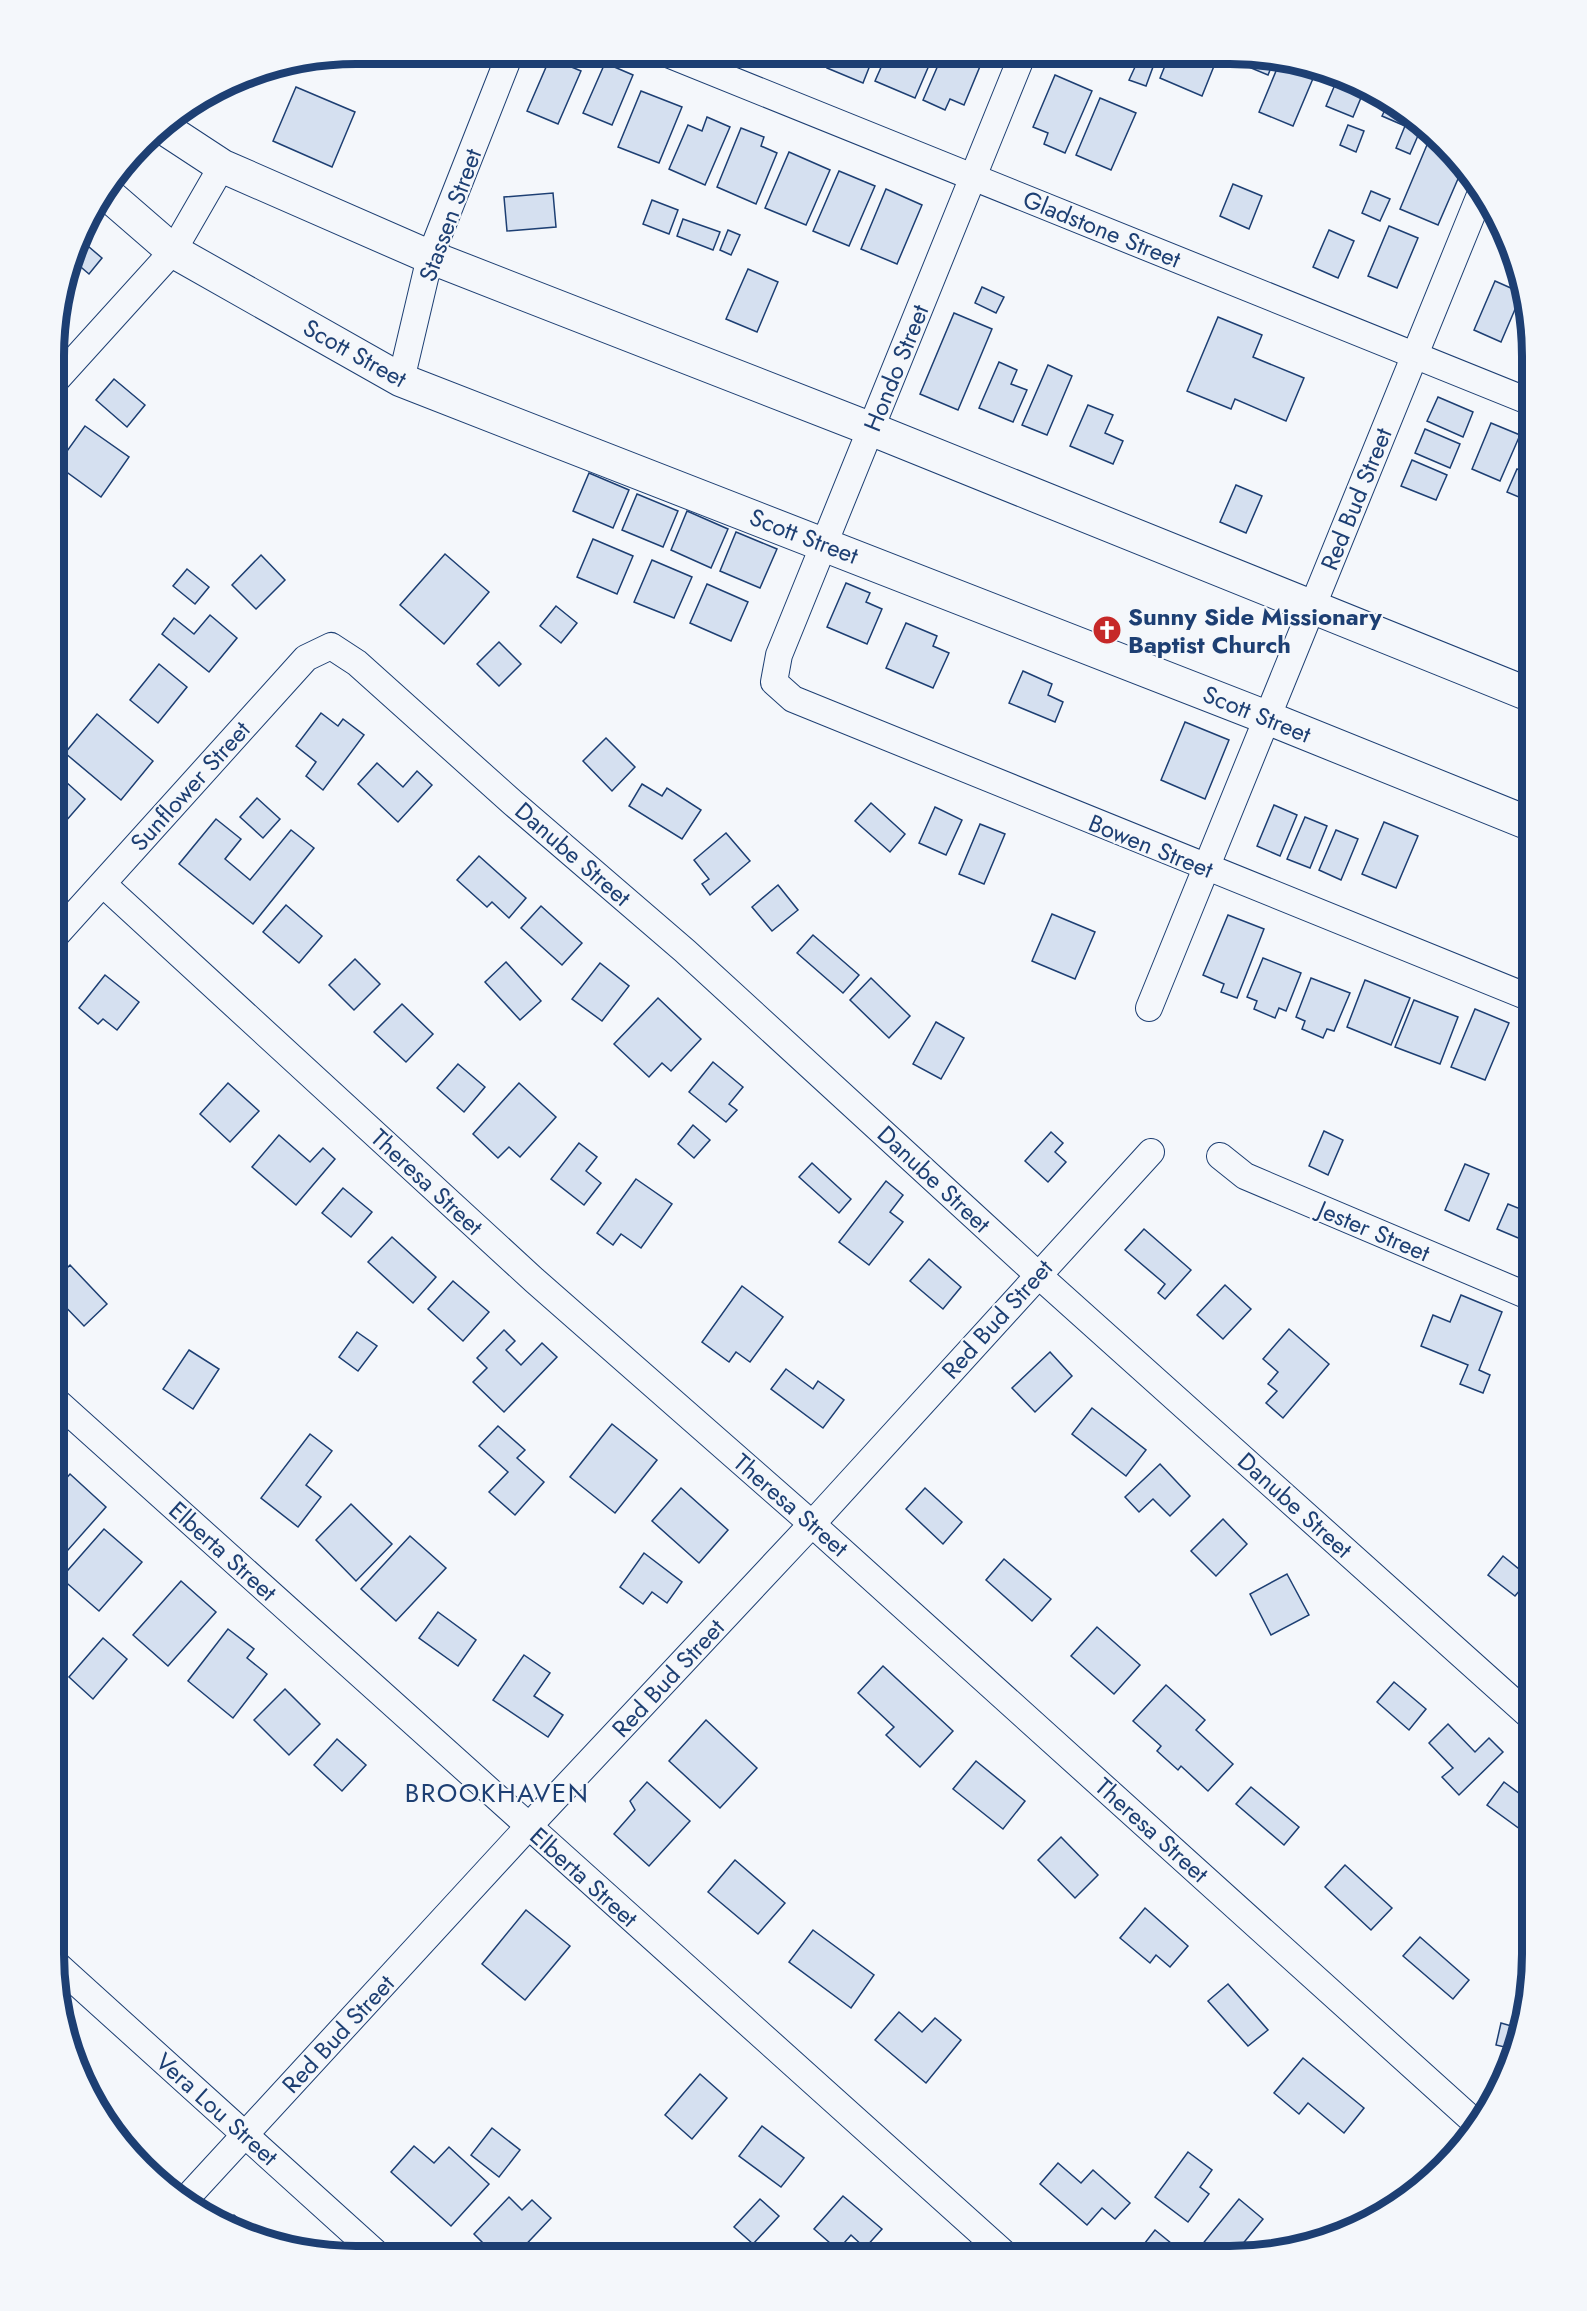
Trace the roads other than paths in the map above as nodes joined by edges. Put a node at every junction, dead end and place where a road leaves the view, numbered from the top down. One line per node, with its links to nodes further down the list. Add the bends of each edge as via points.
1 (506, 64): 10 (street, Stassen Street)
2 (692, 64): 6 (street, Gladstone Street)
3 (1019, 64): 6 (street, Hondo Street)
4 (170, 132): 5 (main road)
5 (222, 166): 9 (street); 10 (main road)
6 (973, 177): 11 (street, Gladstone Street); 15 (street, Hondo Street)
7 (112, 198): 9 (main road, Scott Street)
8 (1477, 201): 11 (street, Red Bud Street)
9 (173, 251): 12 (street); 13 (main road, Scott Street)
10 (430, 257): 13 (street, Stassen Street); 15 (main road)
11 (1415, 355): 14 (street, Gladstone Street); 17 (street, Red Bud Street)
12 (64, 371)
13 (401, 380): 16 (main road, Scott Street)
14 (1522, 399)
15 (871, 429): 16 (street, Hondo Street); 17 (main road)
16 (825, 544): 19 (street, Hondo Street, via 779,655); 21 (main road, Scott Street)
17 (1313, 608): 20 (main road); 21 (street, Red Bud Street)
18 (331, 646): 24 (street, Sunflower Street, via 306,658); 30 (street, Danube Street, via 357,663 685,951)
19 (774, 682): 23 (street, Bowen Street, via 793,699)
20 (1522, 692)
21 (1268, 718): 22 (main road, Scott Street); 23 (street, Red Bud Street)
22 (1522, 821)
23 (1207, 869): 26 (street, Bowen Street); 27 (street, Red Bud Street)
24 (103, 884): 25 (street, Sunflower Street); 33 (street, Theresa Street, via 534,1280)
25 (64, 926)
26 (1522, 995)
27 (1149, 1008)
28 (1151, 1152): 30 (street, Red Bud Street)
29 (1220, 1156): 31 (street, Jester Street, via 1245,1176)
30 (1037, 1274): 33 (street, Red Bud Street); 34 (street, Danube Street)
31 (1522, 1293)
32 (64, 1408): 35 (street, Elberta Street)
33 (813, 1524): 35 (street, Red Bud Street); 37 (street, Theresa Street)
34 (1522, 1709)
35 (528, 1827): 38 (street, Red Bud Street); 41 (street, Elberta Street)
36 (65, 1972): 38 (street, Vera Lou Street)
37 (1471, 2119)
38 (245, 2135): 39 (street, Red Bud Street); 40 (street, Vera Lou Street)
39 (190, 2194)
40 (368, 2246)
41 (996, 2246)

